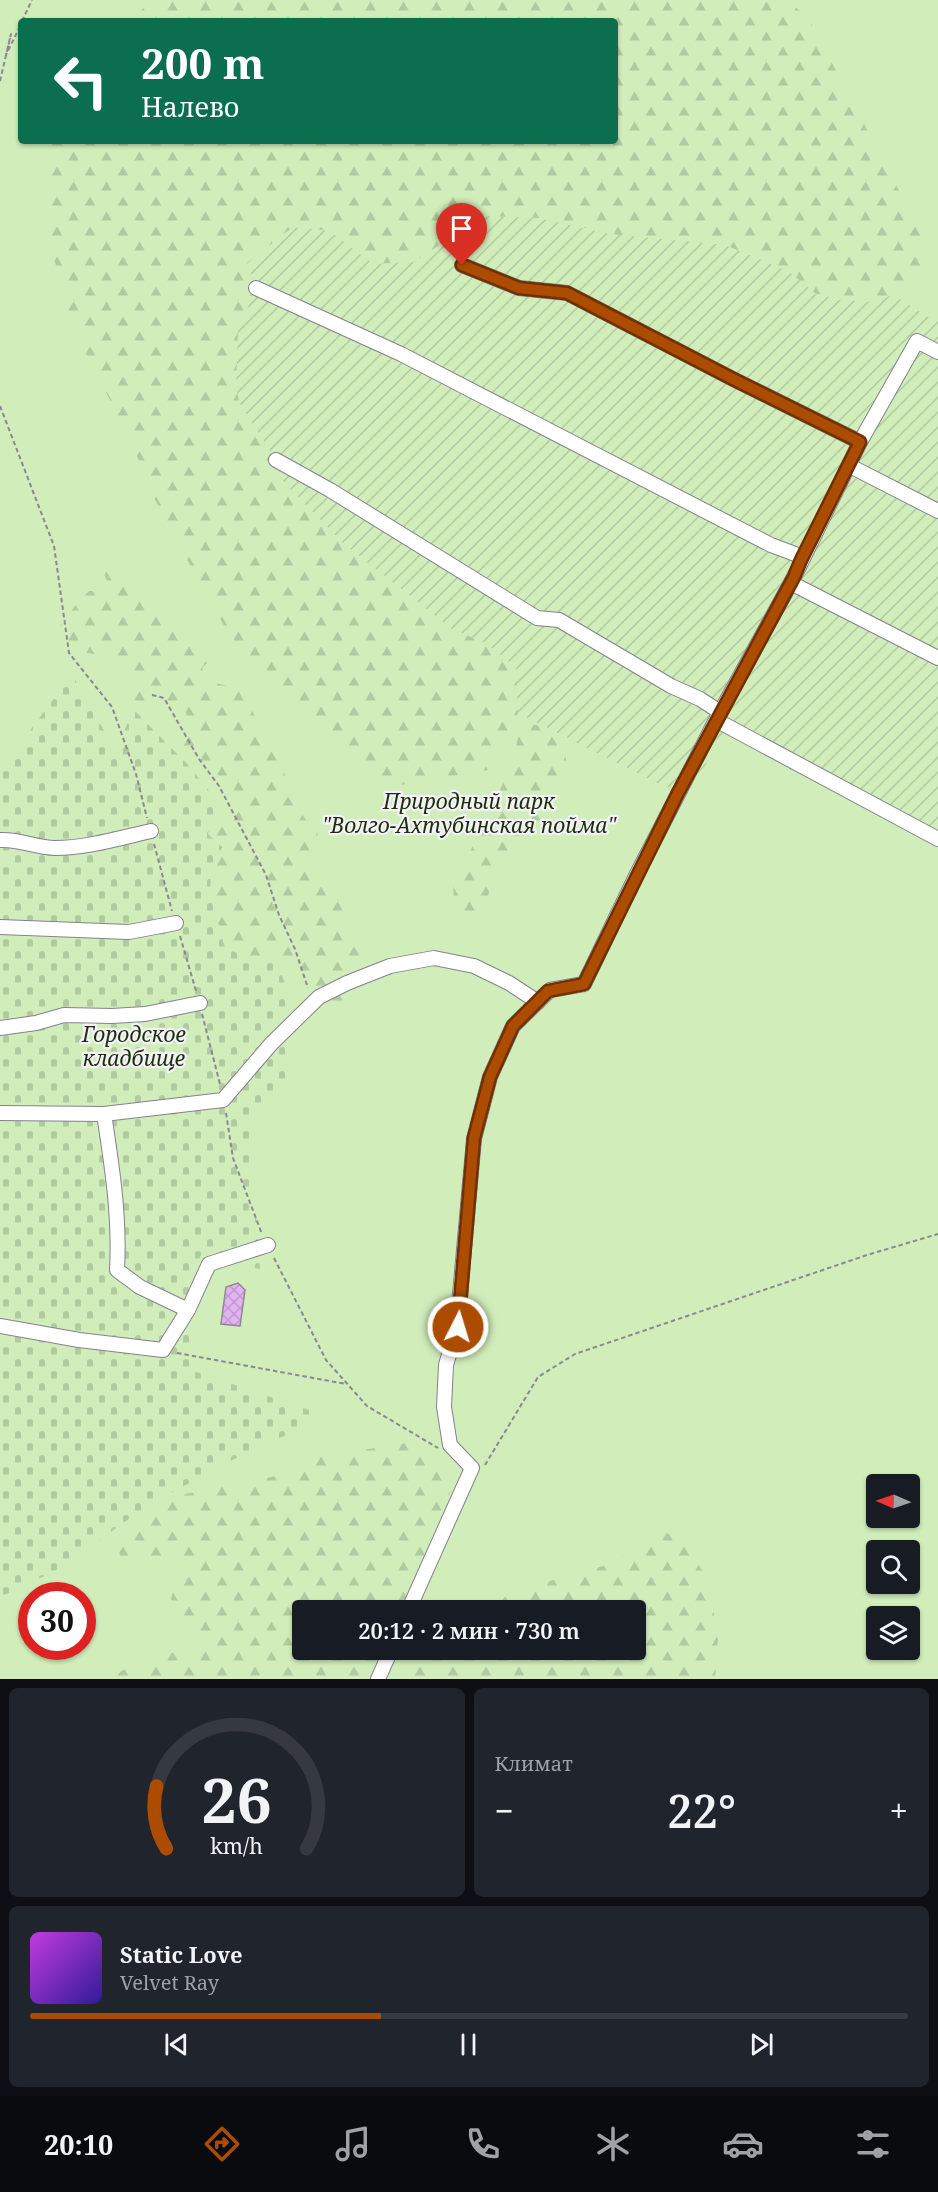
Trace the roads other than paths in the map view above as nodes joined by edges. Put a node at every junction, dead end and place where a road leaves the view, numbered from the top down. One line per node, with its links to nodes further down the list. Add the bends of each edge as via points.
1 (462, 265): 4 (street, via 519,288 567,293)
2 (256, 288): 8 (street, via 401,354 771,545)
3 (938, 352): 4 (street, via 917,341)
4 (860, 442): 6 (street)
5 (276, 460): 11 (street, via 537,618 560,620 670,686 700,699)
6 (850, 466): 7 (street); 8 (street)
7 (938, 512)
8 (802, 557): 9 (street)
9 (791, 584): 10 (street); 11 (street)
10 (938, 658)
11 (718, 716): 13 (street); 17 (street, via 584,984 550,990)
12 (151, 831): 14 (street, via 53,849 15,839)
13 (938, 839)
14 (0, 840)
15 (176, 923): 16 (street, via 129,932)
16 (0, 927)
17 (538, 1002): 21 (street, via 474,966 434,958 390,966 314,1001 224,1100); 25 (street, via 513,1026 490,1077 474,1138 458,1327 446,1365 444,1407 450,1445 472,1468)
18 (200, 1004): 19 (street, via 145,1014 64,1015)
19 (0, 1028)
20 (0, 1113): 21 (street)
21 (104, 1114): 23 (street, via 116,1195 117,1269 141,1287)
22 (268, 1245): 23 (street, via 209,1264)
23 (188, 1310): 24 (street, via 163,1350)
24 (0, 1326)
25 (413, 1600)
26 (387, 1660): 27 (street)
27 (378, 1679)

